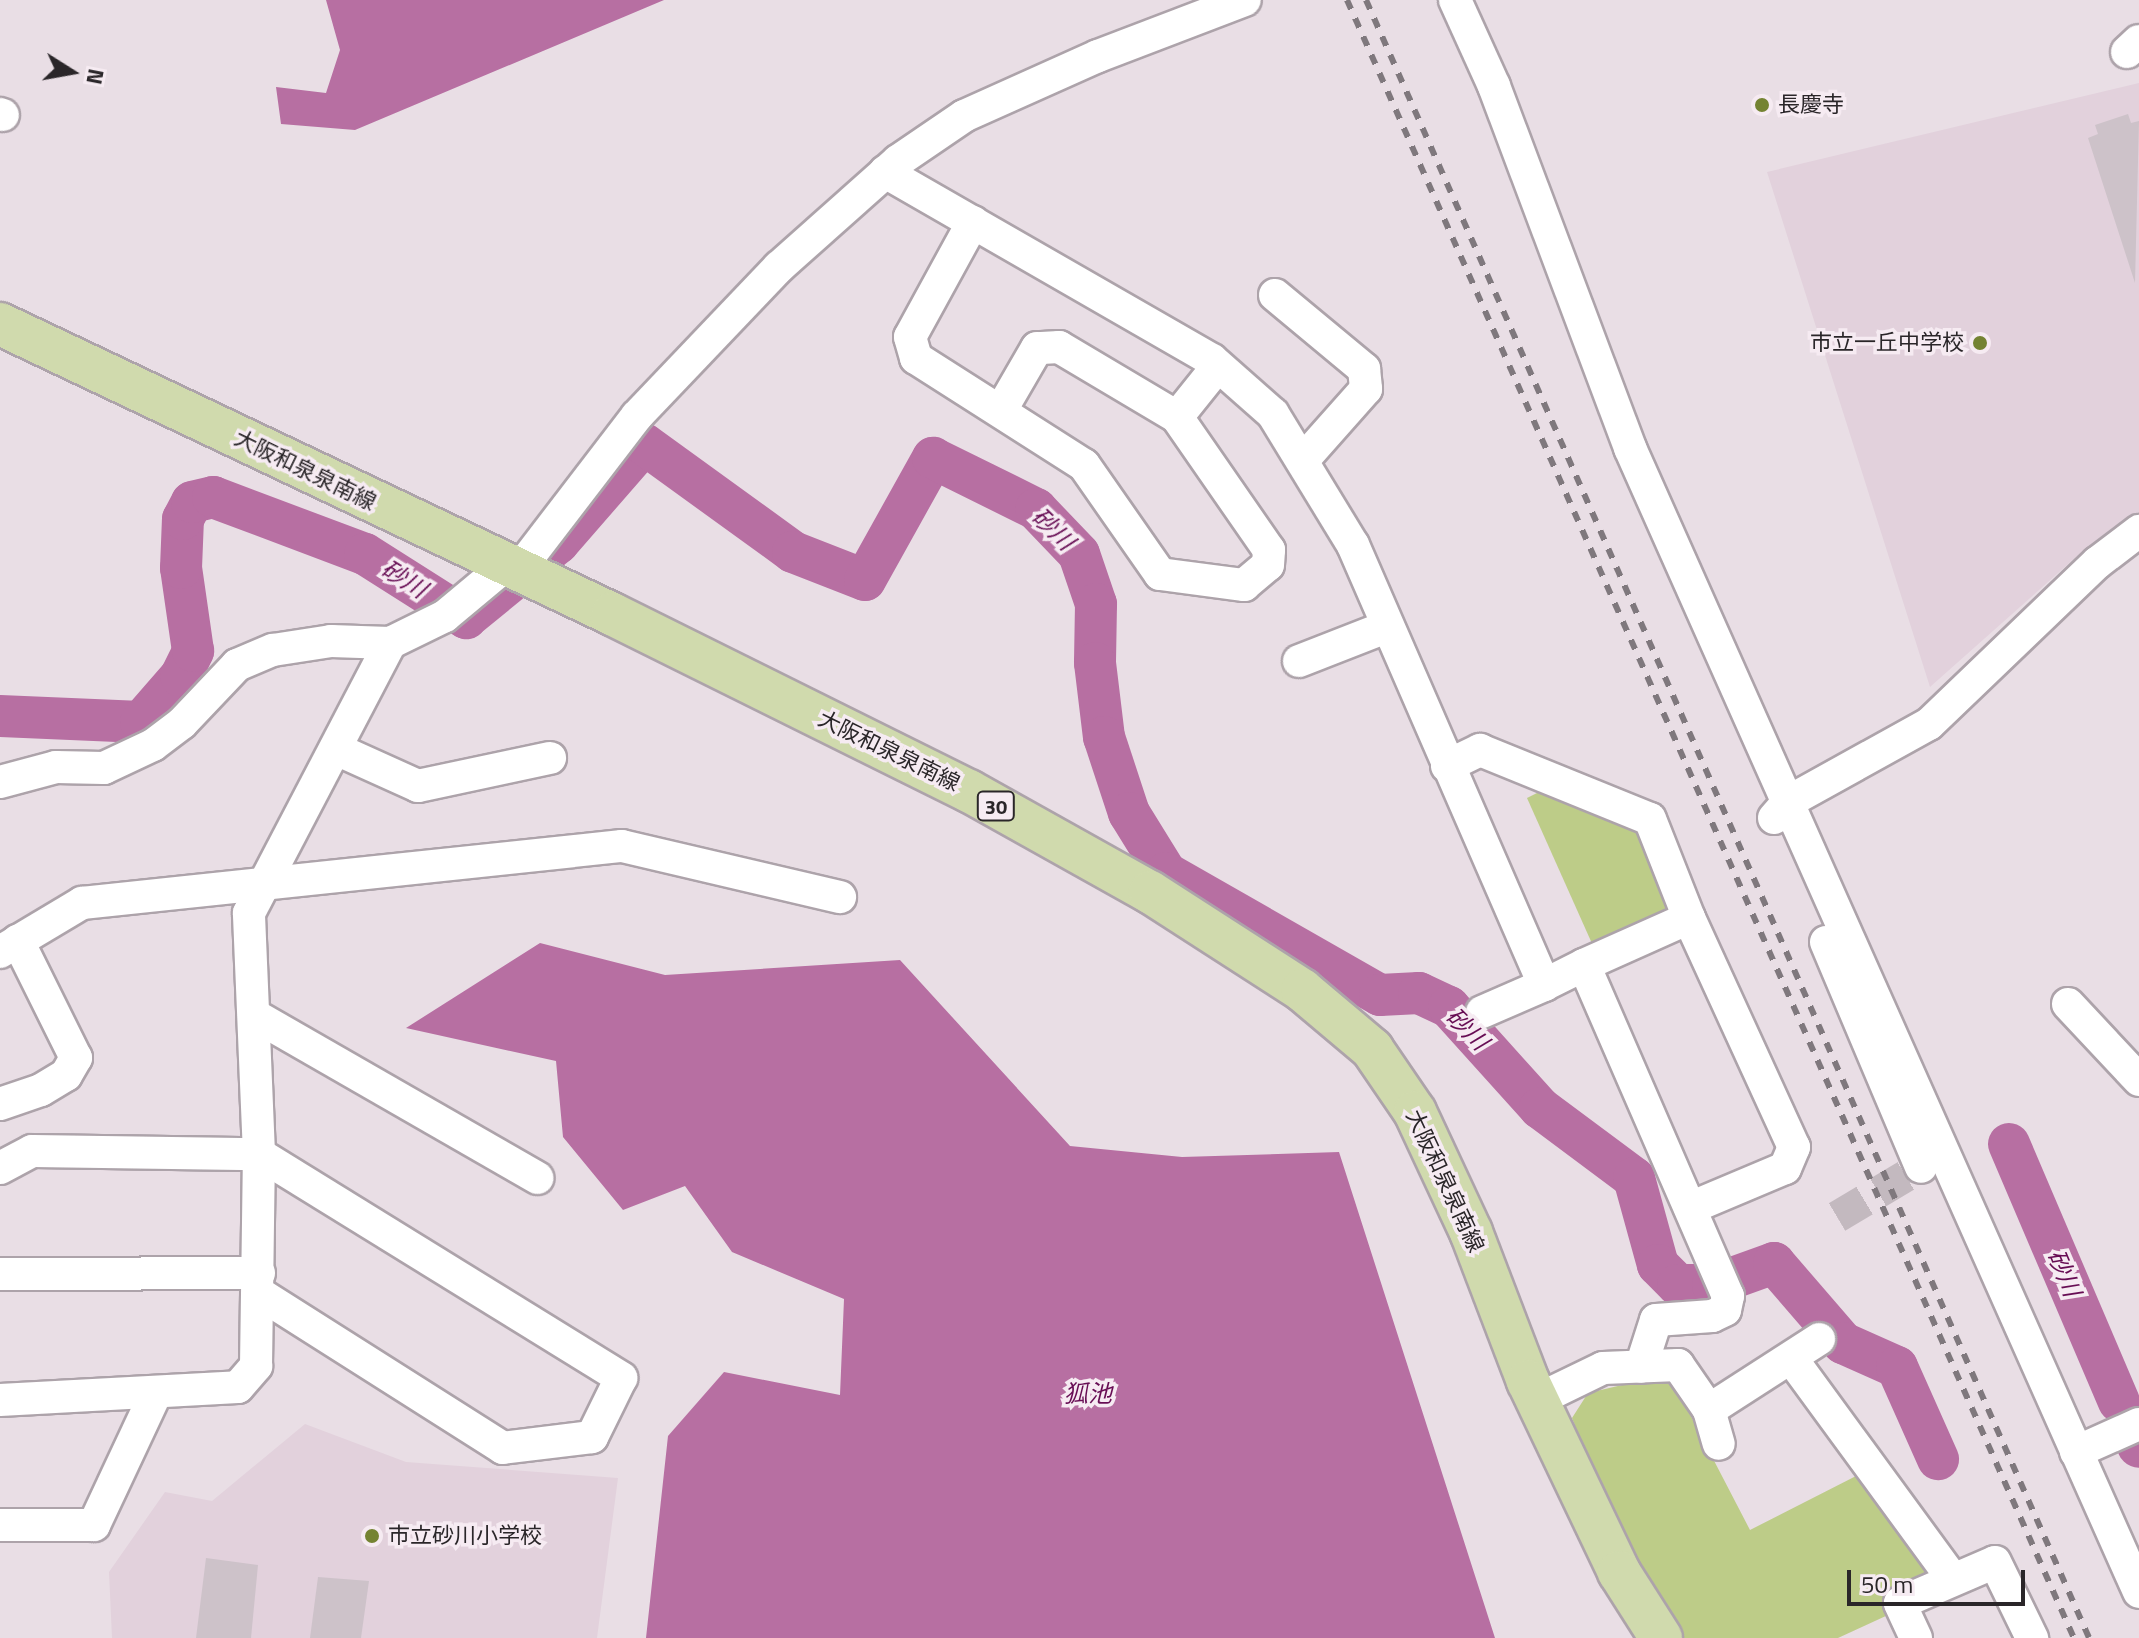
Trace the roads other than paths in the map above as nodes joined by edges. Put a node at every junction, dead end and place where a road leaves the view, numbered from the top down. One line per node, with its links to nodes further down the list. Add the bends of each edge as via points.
1 (1245, 0): 3 (street, via 1098,56 964,116)
2 (1455, 0): 20 (street, via 1494,86 1630,448)
3 (885, 172): 4 (street); 12 (street, via 779,267 637,416)
4 (973, 222): 7 (street); 8 (street, via 910,337 916,358)
5 (1275, 295): 10 (street, via 1364,369 1366,389)
6 (0, 324): 12 (main road, 大阪和泉泉南線 / 30)
7 (1218, 366): 9 (street); 10 (street, via 1273,414)
8 (1001, 410): 9 (street, via 1037,348 1059,347); 9 (street, via 1084,465 1160,574 1244,585 1268,565 1269,550)
9 (1177, 417)
10 (1302, 461): 13 (street, via 1353,545)
11 (2139, 531): 20 (street, via 2097,563 1929,724)
12 (512, 568): 14 (street, via 445,616); 44 (main road, 大阪和泉泉南線 / 30, via 969,791 1150,892 1302,990 1372,1049 1415,1112 1471,1232)
13 (1386, 627): 15 (street); 18 (street)
14 (390, 643): 16 (street); 19 (street, via 331,641 273,650 237,665 182,723 153,745 104,768 56,767)
15 (1299, 661)
16 (336, 749): 17 (street, via 418,786); 21 (street)
17 (550, 758)
18 (1447, 766): 23 (street, via 1480,750 1650,819); 26 (street)
19 (0, 782)
20 (1788, 802): 33 (street, via 1774,817); 48 (street)
21 (264, 881): 22 (street, via 622,846); 24 (street, via 82,903); 29 (street, via 249,913)
22 (840, 897)
23 (1689, 918): 25 (street); 36 (street, via 1794,1147 1785,1168)
24 (9, 946): 31 (street, via 76,1058 66,1075)
25 (1584, 965): 26 (street); 36 (street)
26 (1544, 985): 28 (street)
27 (2068, 1004): 30 (street)
28 (1482, 1012)
29 (254, 1015): 32 (street); 35 (street)
30 (2139, 1080)
31 (0, 1104)
32 (259, 1154): 34 (street, via 32,1151); 38 (street); 38 (street, via 621,1378 592,1437 503,1448)
33 (1921, 1167)
34 (0, 1168)
35 (538, 1178)
36 (1690, 1208): 41 (street, via 1728,1296 1725,1310 1712,1316 1656,1320)
37 (0, 1274): 38 (street)
38 (259, 1283): 42 (street, via 256,1366 238,1387)
39 (1819, 1339): 40 (street)
40 (1791, 1358): 45 (street); 50 (street)
41 (1641, 1367): 44 (street, via 1603,1368); 45 (street, via 1678,1365)
42 (155, 1395): 43 (street); 49 (street, via 94,1525)
43 (0, 1400)
44 (1537, 1400): 52 (main road, 大阪和泉泉南線 / 30, via 1619,1572)
45 (1709, 1410): 47 (street)
46 (2139, 1424): 48 (street)
47 (1719, 1444)
48 (2076, 1452): 51 (street)
49 (0, 1525)
50 (1953, 1579): 53 (street, via 1900,1603); 54 (street, via 1995,1562)
51 (2139, 1592)
52 (1661, 1638)
53 (1916, 1638)
54 (2032, 1638)

